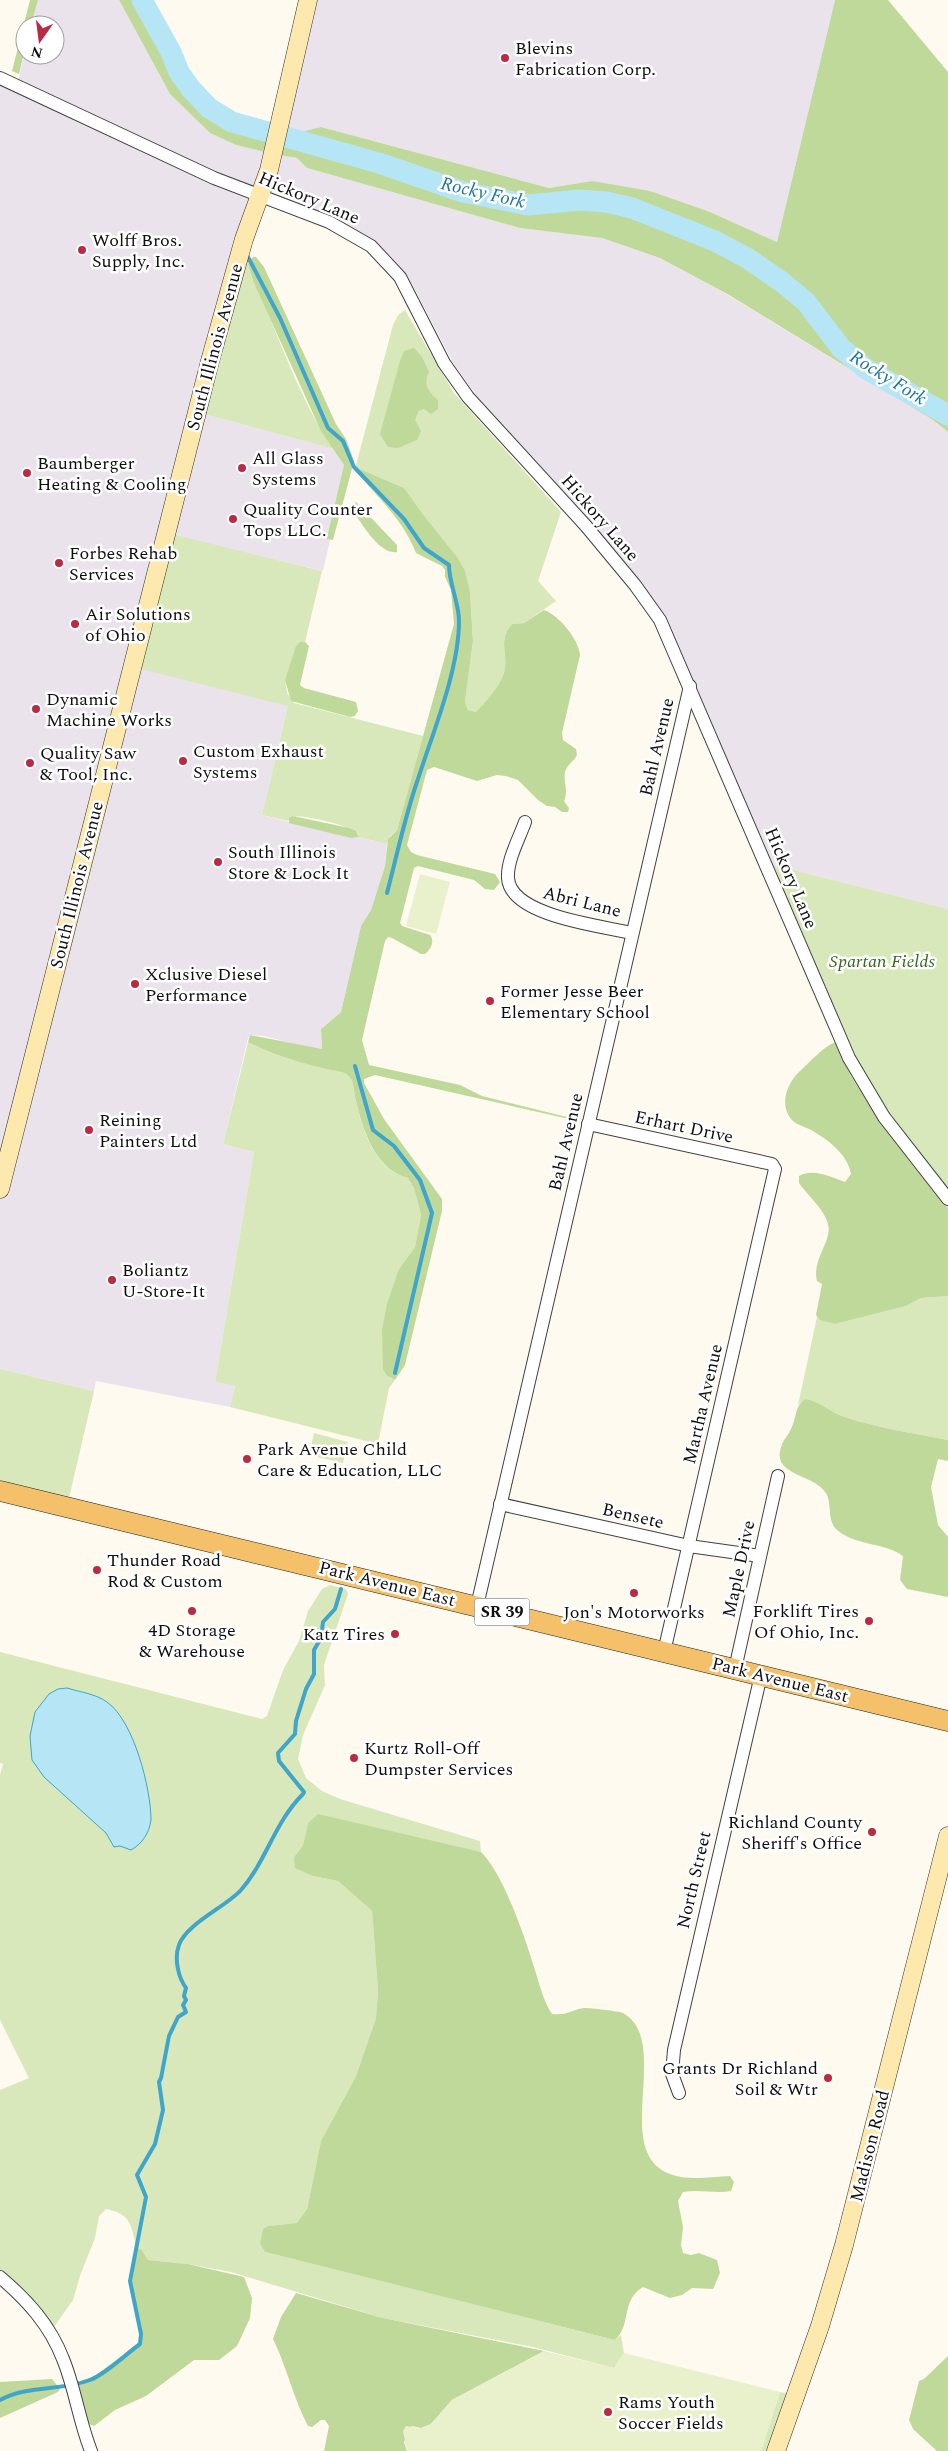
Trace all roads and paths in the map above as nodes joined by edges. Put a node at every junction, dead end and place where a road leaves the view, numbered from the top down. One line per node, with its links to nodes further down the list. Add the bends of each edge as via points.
1 (308, 0): 3 (main road, South Illinois Avenue, via 283,115)
2 (0, 78): 3 (street, Hickory Lane, via 176,161)
3 (260, 195): 4 (street, Hickory Lane, via 347,231 371,246 391,265 444,363 464,392 586,526 645,598 667,634); 9 (main road, South Illinois Avenue, via 244,239 210,362)
4 (690, 686): 6 (street, Bahl Avenue); 10 (street, Hickory Lane, via 849,1058 884,1117)
5 (525, 822): 6 (street, Abri Lane, via 508,877 519,900 540,912)
6 (632, 933): 7 (street, Bahl Avenue)
7 (588, 1124): 8 (street, Erhart Drive); 13 (street, Bahl Avenue)
8 (772, 1164): 14 (street, Martha Avenue, via 774,1169)
9 (0, 1189)
10 (948, 1199)
11 (778, 1476): 15 (street, Maple Drive)
12 (0, 1491): 16 (main road, Park Avenue East / SR 39)
13 (500, 1504): 14 (street, Bensete); 16 (street, Bahl Avenue)
14 (689, 1546): 15 (street, Bensete); 17 (street, Martha Avenue)
15 (760, 1556): 18 (street, Maple Drive)
16 (477, 1606): 17 (main road, Park Avenue East / SR 39)
17 (664, 1652): 18 (main road, Park Avenue East / SR 39)
18 (735, 1669): 19 (main road, Park Avenue East / SR 39)
19 (761, 1675): 20 (main road, Park Avenue East / SR 39); 22 (street, North Street, via 674,2050 672,2074)
20 (948, 1721)
21 (948, 1836): 25 (main road, Madison Road, via 844,2245)
22 (679, 2093)
23 (0, 2277): 24 (street, via 32,2306 60,2350)
24 (91, 2451)
25 (776, 2451)

